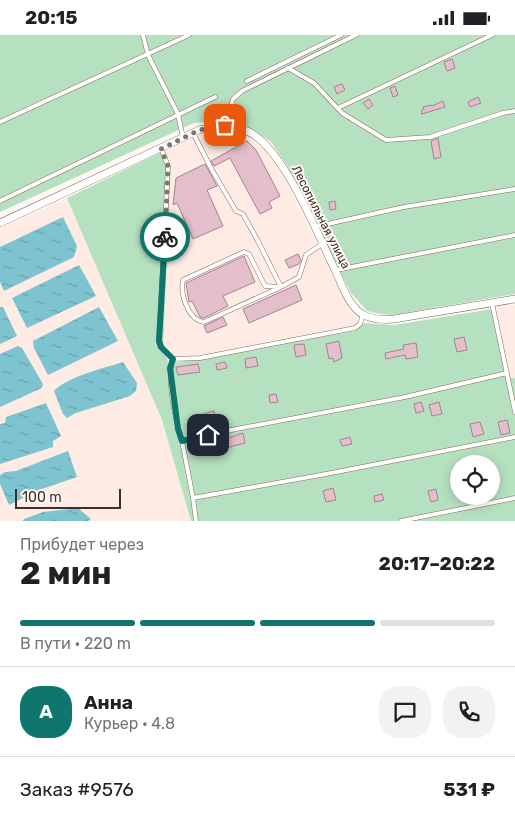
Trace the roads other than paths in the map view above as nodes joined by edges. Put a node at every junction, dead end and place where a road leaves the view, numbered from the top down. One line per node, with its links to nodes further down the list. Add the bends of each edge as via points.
1 (143, 35): 6 (lane)
2 (190, 35): 6 (lane)
3 (341, 35): 8 (lane)
4 (356, 35): 7 (lane)
5 (492, 35): 10 (lane)
6 (148, 55): 12 (lane); 13 (lane)
7 (288, 68): 10 (lane, via 314,83); 14 (lane, via 242,91 233,99)
8 (247, 81)
9 (215, 97): 12 (lane)
10 (338, 108): 11 (lane, via 386,140 430,137)
11 (515, 111)
12 (178, 114): 16 (lane); 19 (lane)
13 (0, 122)
14 (225, 125): 15 (street, Лесопильная улица); 21 (street, Лесопильная улица, via 248,131 267,145 285,169)
15 (193, 133): 16 (street, Лесопильная улица); 25 (lane, via 236,211 243,214)
16 (183, 137): 17 (street, Лесопильная улица)
17 (161, 149): 20 (street, Лесопильная улица); 29 (lane, via 168,166 159,341)
18 (515, 189): 21 (lane, via 404,207)
19 (0, 201)
20 (0, 223)
21 (314, 227): 23 (street, Лесопильная улица)
22 (515, 235): 24 (lane)
23 (322, 244): 24 (street, Лесопильная улица); 25 (lane, via 306,255 299,277)
24 (335, 270): 28 (street, Лесопильная улица, via 347,296)
25 (281, 287): 25 (lane, via 204,322 192,316 181,290 183,280 244,252 249,254 265,286)
26 (515, 299): 27 (street)
27 (492, 303): 28 (street, via 394,319 378,320); 30 (lane)
28 (363, 315): 29 (lane, via 355,327 200,358)
29 (173, 359): 33 (lane, via 171,380)
30 (507, 373): 31 (lane); 33 (lane, via 405,397)
31 (515, 412)
32 (515, 437): 34 (lane)
33 (182, 441): 34 (lane)
34 (193, 498): 36 (lane)
35 (515, 498): 37 (lane)
36 (196, 521)
37 (401, 521)

